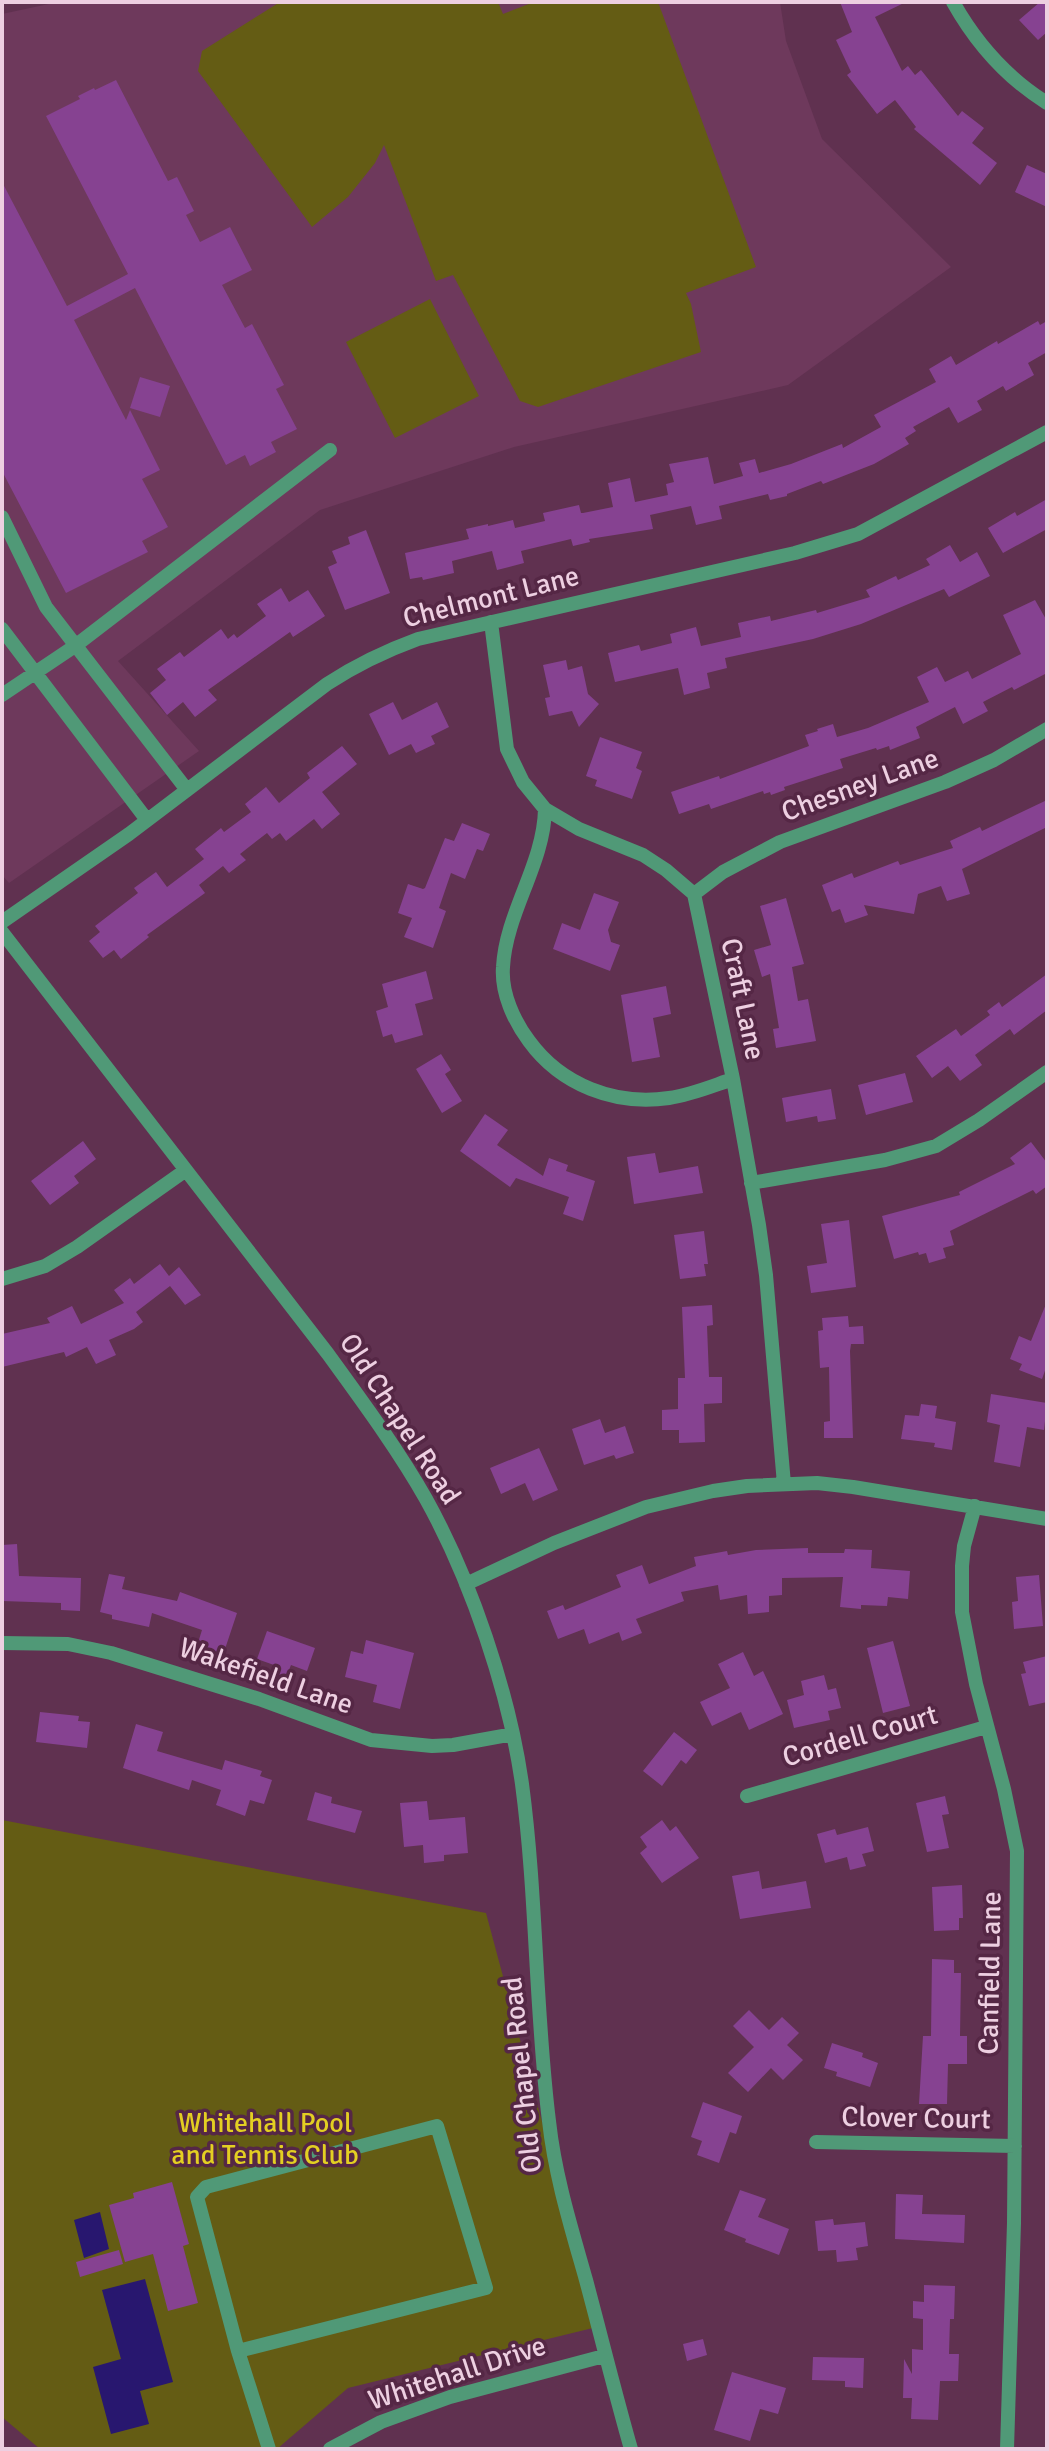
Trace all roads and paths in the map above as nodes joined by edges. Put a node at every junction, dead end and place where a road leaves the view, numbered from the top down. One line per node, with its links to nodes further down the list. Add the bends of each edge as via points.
1 (953, 2): 2 (street, via 994,60)
2 (1047, 103)
3 (1047, 432): 6 (street, Chelmont Lane, via 858,534)
4 (330, 450): 8 (street)
5 (2, 517): 8 (street, via 46,607)
6 (491, 622): 12 (street, Chelmont Lane, via 418,639 353,667); 13 (street, via 507,749 523,782)
7 (2, 629): 9 (street)
8 (75, 646): 9 (street); 12 (street)
9 (36, 671): 10 (street); 14 (street)
10 (2, 695)
11 (1047, 729): 15 (street, Chesney Lane, via 945,782 780,842)
12 (187, 790): 14 (street, Chelmont Lane)
13 (545, 809): 15 (street, via 643,855); 19 (street, via 542,837 505,949 505,988 518,1027 554,1068 599,1093 669,1098)
14 (147, 820): 16 (street, Chelmont Lane)
15 (694, 894): 19 (street, Craft Lane)
16 (2, 922)
17 (2, 932): 20 (street, Old Chapel Road)
18 (1047, 1072): 21 (street, via 936,1146)
19 (733, 1079): 21 (street, Craft Lane)
20 (186, 1170): 22 (street, via 45,1266); 26 (street, Old Chapel Road, via 374,1417 428,1502)
21 (751, 1183): 23 (street, Craft Lane, via 766,1275)
22 (2, 1279)
23 (784, 1484): 24 (street, via 853,1487); 26 (street, via 713,1491 646,1507)
24 (975, 1506): 25 (street); 28 (street, Canfield Lane, via 964,1546 961,1589 965,1637)
25 (1047, 1519)
26 (466, 1584): 29 (street, Old Chapel Road)
27 (2, 1643): 29 (street, Wakefield Lane, via 68,1644 111,1653 371,1740 432,1746)
28 (986, 1727): 30 (street, Cordell Court); 32 (street, Canfield Lane, via 1017,1851)
29 (513, 1734): 34 (street, Old Chapel Road, via 526,1819 549,2122)
30 (747, 1796)
31 (816, 2142): 32 (street, Clover Court)
32 (1015, 2146): 38 (street, Canfield Lane)
33 (238, 2351): 33 (street, via 197,2197 206,2187 437,2126 486,2288); 35 (street)
34 (604, 2356): 36 (street, Whitehall Drive, via 450,2397 381,2422); 37 (street, Old Chapel Road)
35 (269, 2449)
36 (330, 2449)
37 (631, 2449)
38 (1007, 2449)

